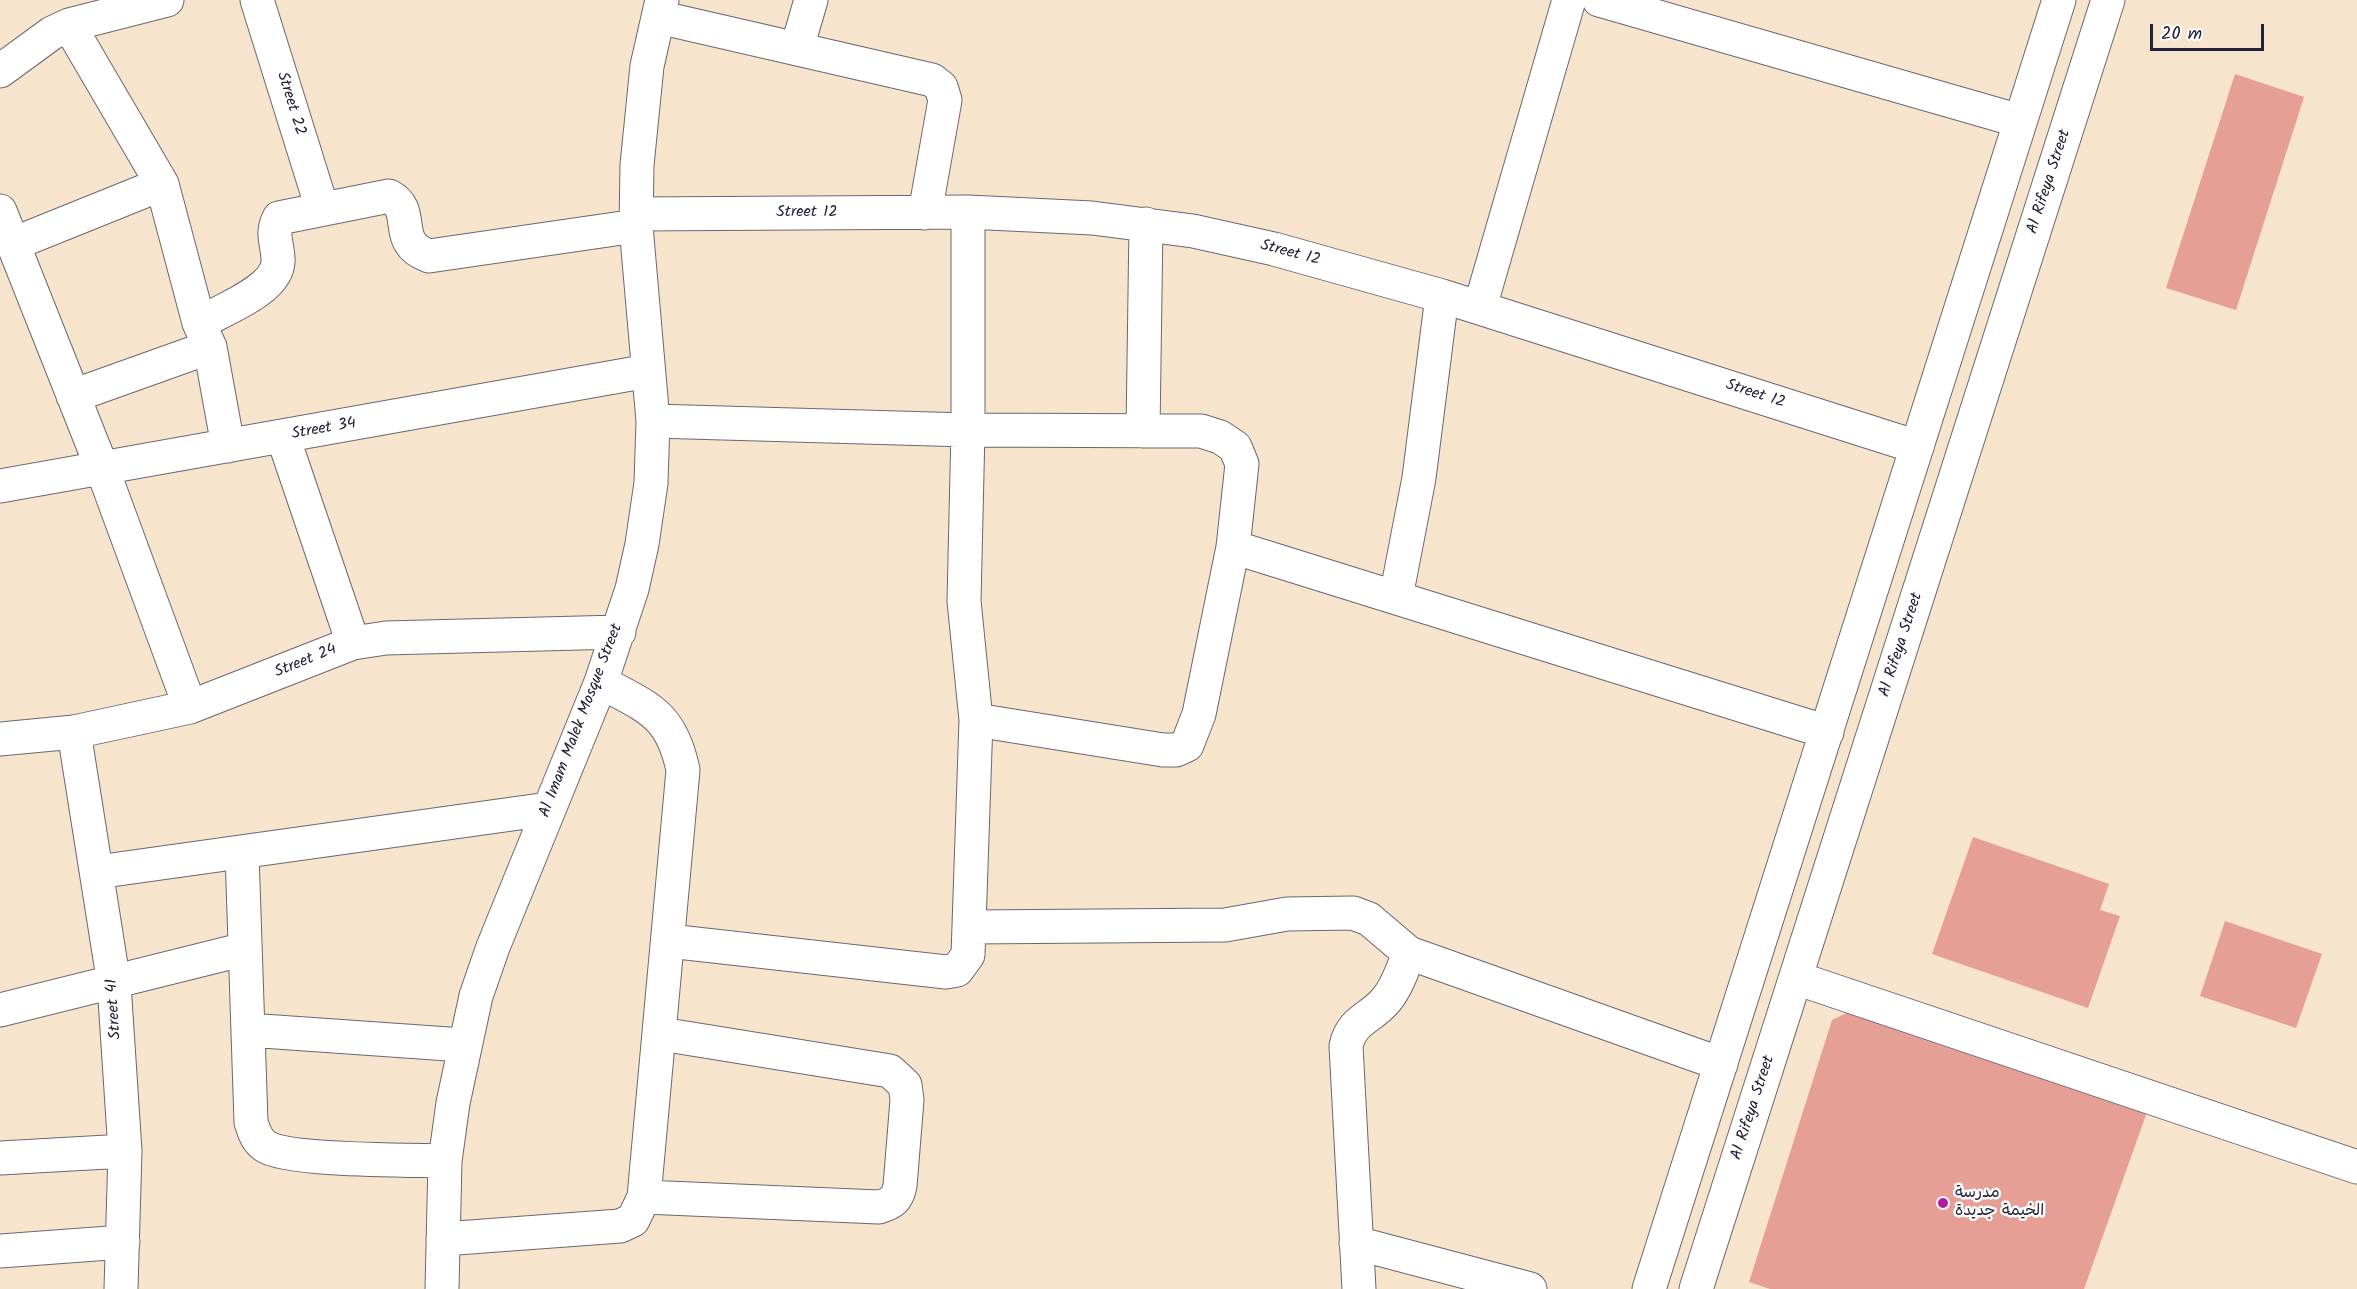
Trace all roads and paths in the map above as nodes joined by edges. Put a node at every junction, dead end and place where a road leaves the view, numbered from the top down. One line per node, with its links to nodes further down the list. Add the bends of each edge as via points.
1 (167, 0): 9 (street)
2 (257, 0): 14 (street, Street 22)
3 (811, 0): 10 (street)
4 (1569, 0): 22 (street)
5 (1599, 0): 12 (street)
6 (2059, 0): 12 (street)
7 (2108, 0): 51 (street, Al Rifeya Street)
8 (660, 9): 10 (street); 18 (street, Al Imam Malek Mosque Street, via 641,115)
9 (69, 25): 11 (street); 13 (street)
10 (797, 48): 17 (street, via 918,76 941,87 944,115)
11 (0, 71)
12 (2020, 122): 31 (street)
13 (162, 184): 20 (street); 23 (street)
14 (322, 208): 18 (street, Street 12, via 389,196 396,199 408,243 416,252 429,256); 23 (street, via 279,218 274,228 279,261 267,286)
15 (0, 211): 20 (street)
16 (968, 212): 17 (street, Street 12); 19 (street, Street 12, via 1043,214); 27 (street)
17 (925, 213): 18 (street, Street 12)
18 (636, 220): 24 (street, Al Imam Malek Mosque Street)
19 (1146, 224): 21 (street, Street 12, via 1274,249); 28 (street)
20 (13, 244): 25 (street)
21 (1442, 296): 22 (street, Street 12); 35 (street, via 1419,478)
22 (1480, 307): 31 (street, Street 12)
23 (205, 335): 25 (street); 30 (street)
24 (648, 371): 26 (street, Al Imam Malek Mosque Street); 29 (street, Street 34)
25 (73, 396): 32 (street)
26 (653, 421): 27 (street); 36 (street, Al Imam Malek Mosque Street, via 651,483 642,544)
27 (968, 430): 28 (street); 40 (street, via 964,601)
28 (1143, 431): 34 (street, via 1201,431 1234,447 1242,464)
29 (283, 437): 30 (street, Street 34); 37 (street)
30 (228, 446): 32 (street, Street 34)
31 (1917, 447): 42 (street)
32 (102, 468): 33 (street, Street 34); 39 (street)
33 (0, 486)
34 (1233, 547): 35 (street); 40 (street, via 1199,714 1186,745 1163,750)
35 (1396, 597): 42 (street)
36 (619, 632): 37 (street, Street 24, via 386,638); 38 (street, Al Imam Malek Mosque Street)
37 (353, 643): 39 (street, Street 24)
38 (601, 682): 44 (street, Al Imam Malek Mosque Street); 48 (street, via 656,712 679,748 683,795)
39 (190, 707): 41 (street, Street 24)
40 (976, 720): 47 (street)
41 (74, 732): 43 (street, Street 24); 46 (street, Street 41)
42 (1827, 732): 57 (street)
43 (0, 739)
44 (548, 809): 45 (street); 56 (street, Al Imam Malek Mosque Street, via 493,947)
45 (242, 853): 46 (street); 49 (street)
46 (97, 872): 52 (street, Street 41)
47 (971, 927): 48 (street, via 964,964 946,972); 50 (street, via 1225,925 1287,914 1353,913 1369,919)
48 (669, 941): 55 (street)
49 (245, 949): 52 (street); 54 (street)
50 (1409, 952): 57 (street); 65 (street, via 1397,983 1386,999 1349,1032 1346,1046)
51 (1796, 978): 61 (street); 72 (street, Al Rifeya Street)
52 (114, 984): 53 (street); 58 (street, Street 41)
53 (0, 1010)
54 (248, 1030): 56 (street); 60 (street, via 251,1122 256,1137 265,1146 292,1155)
55 (660, 1034): 62 (street); 62 (street, via 890,1071 905,1086 907,1100 900,1186 891,1204 879,1207)
56 (464, 1046): 60 (street, Al Imam Malek Mosque Street)
57 (1721, 1064): 71 (street)
58 (124, 1151): 59 (street); 64 (street, Street 41)
59 (0, 1158)
60 (445, 1161): 63 (street, Al Imam Malek Mosque Street)
61 (2357, 1167)
62 (644, 1197): 63 (street, via 633,1220 620,1226)
63 (443, 1239): 68 (street, Al Imam Malek Mosque Street)
64 (123, 1242): 66 (street); 67 (street, Street 41)
65 (1356, 1243): 69 (street); 70 (street)
66 (0, 1251)
67 (121, 1289)
68 (442, 1289)
69 (1359, 1289)
70 (1530, 1289)
71 (1649, 1289)
72 (1696, 1289)

